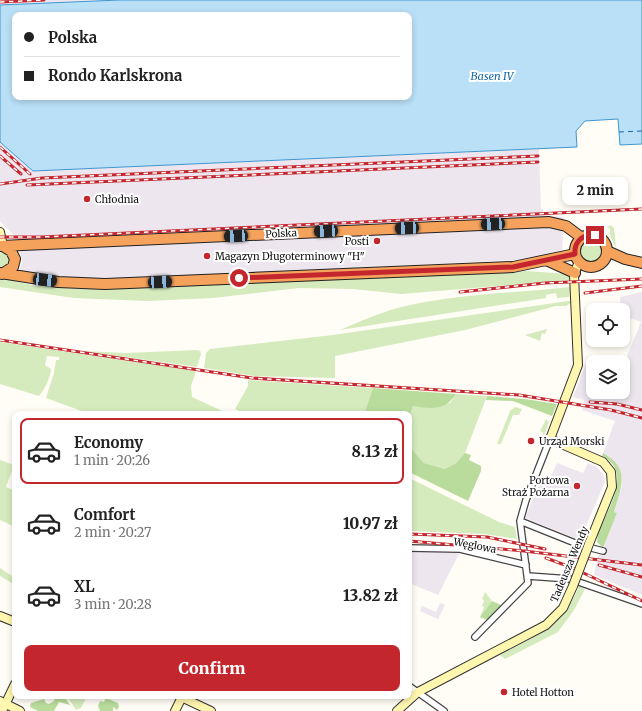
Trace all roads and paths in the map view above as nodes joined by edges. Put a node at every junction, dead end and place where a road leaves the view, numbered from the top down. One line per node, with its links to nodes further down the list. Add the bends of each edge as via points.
1 (0, 232): 3 (street)
2 (582, 238): 3 (highway, Polska, via 566,226 549,222); 4 (highway, via 598,236 604,241); 7 (highway, via 576,244)
3 (1, 247): 8 (highway, via 11,251 15,259 13,267)
4 (606, 255): 6 (highway); 7 (highway, via 599,265 594,267)
5 (546, 260): 7 (highway); 7 (highway); 8 (highway, via 513,267 105,284 58,282)
6 (642, 263)
7 (578, 264): 9 (street, via 578,366)
8 (1, 273)
9 (550, 439): 10 (street); 21 (street, Tadeusza Wendy, bridge, via 603,462 611,472 612,487 563,608 551,621)
10 (520, 521): 12 (street, via 586,547); 13 (street)
11 (412, 548): 13 (street, Węglowa, via 460,549)
12 (603, 551)
13 (526, 565): 14 (street)
14 (528, 576): 15 (street, via 570,579); 18 (street, via 526,586)
15 (642, 604)
16 (0, 616): 17 (street)
17 (12, 621)
18 (476, 637)
19 (412, 688): 21 (street)
20 (12, 689): 26 (street)
21 (418, 692): 22 (street, Tadeusza Wendy); 31 (street)
22 (412, 697)
23 (180, 699): 28 (street)
24 (187, 699): 29 (street)
25 (410, 699): 30 (street, Tadeusza Wendy)
26 (2, 705): 27 (street)
27 (20, 711)
28 (175, 711)
29 (211, 711)
30 (397, 711)
31 (444, 711)

